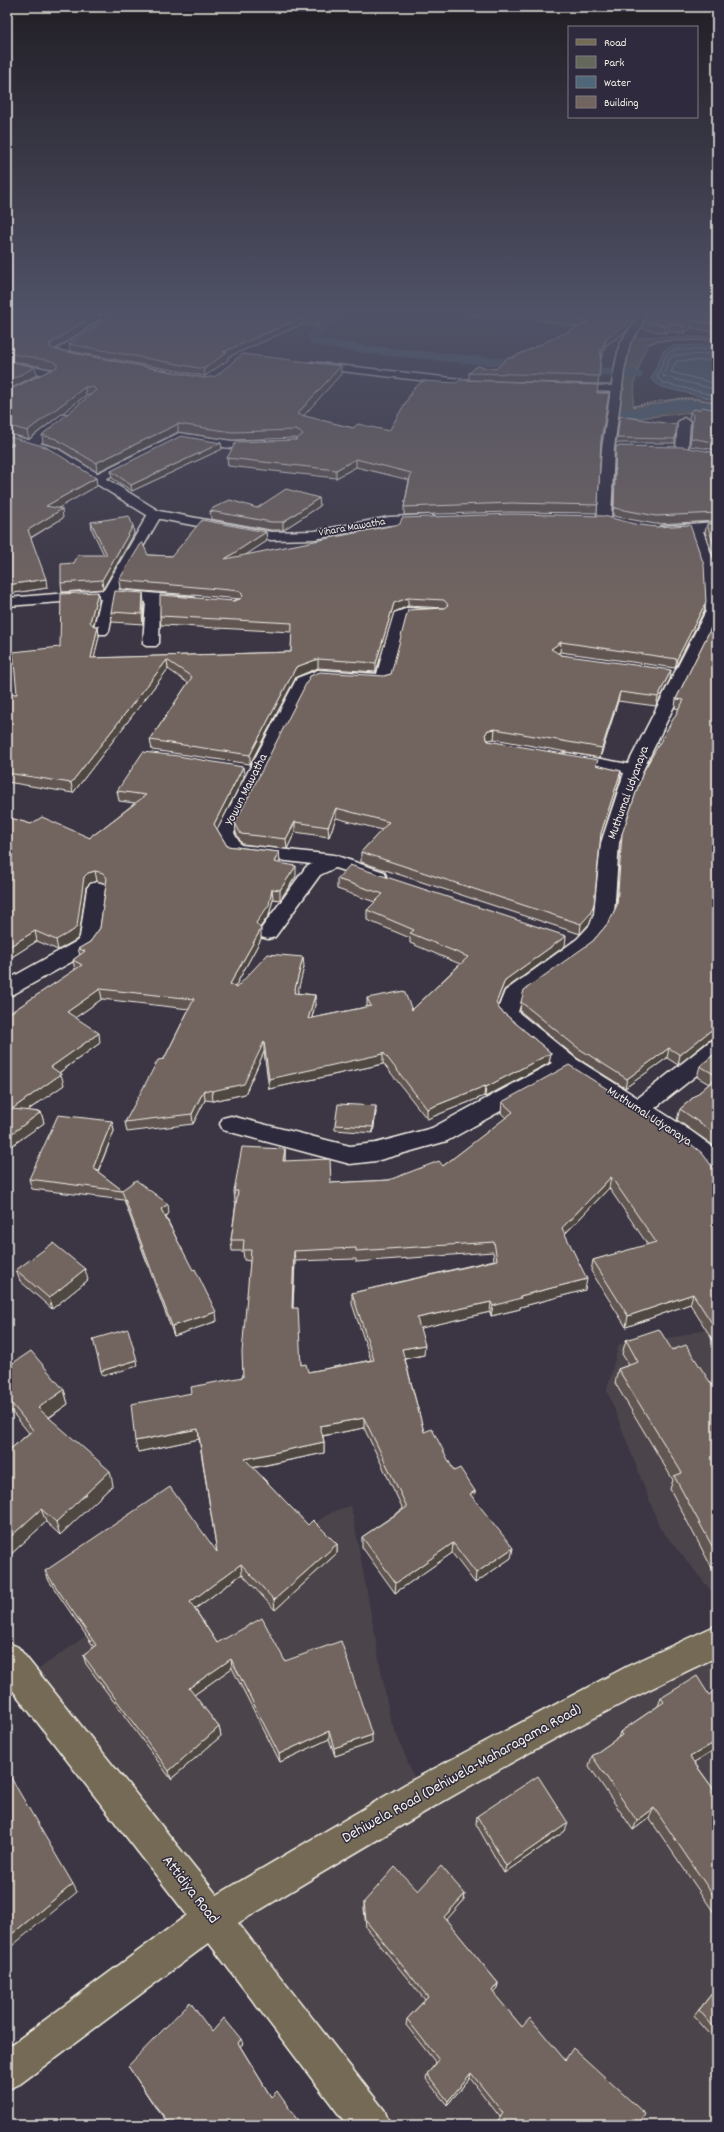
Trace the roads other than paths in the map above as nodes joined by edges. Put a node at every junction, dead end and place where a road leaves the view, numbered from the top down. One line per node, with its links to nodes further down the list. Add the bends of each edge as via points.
1 (72, 412): 5 (street)
2 (613, 412): 7 (street)
3 (684, 422): 10 (street)
4 (7, 438): 5 (street, Vihara Mawatha)
5 (32, 444): 12 (street, Vihara Mawatha, via 52,451)
6 (280, 444): 12 (street, via 232,445 179,437)
7 (608, 448): 8 (street); 16 (street)
8 (623, 448)
9 (667, 449): 10 (street)
10 (682, 449): 11 (street)
11 (696, 452)
12 (98, 478): 13 (street, Vihara Mawatha)
13 (155, 514): 15 (street, Vihara Mawatha, via 271,536 316,535 389,521); 21 (street)
14 (588, 518): 16 (street)
15 (448, 519)
16 (604, 519): 17 (street)
17 (618, 523)
18 (717, 526): 19 (street)
19 (695, 528): 20 (street); 29 (street, Muthumal Udyanaya, via 711,574 713,611 673,674)
20 (647, 529)
21 (109, 594): 22 (street); 23 (street); 26 (street)
22 (153, 599): 24 (street); 27 (street)
23 (7, 602)
24 (206, 602)
25 (439, 613): 30 (street, Yowun Mawatha, via 408,612 399,616 384,679 318,675 303,682 248,771 225,832 235,850)
26 (101, 631)
27 (151, 643)
28 (548, 755): 29 (street)
29 (634, 770): 35 (street, Muthumal Udyanaya, via 610,843 604,914 599,927)
30 (334, 861): 31 (street, Yowun Mawatha); 33 (street, via 314,871)
31 (394, 881)
32 (97, 888): 36 (street, via 90,938 84,946)
33 (268, 933)
34 (561, 936): 35 (street)
35 (584, 944): 38 (street, Muthumal Udyanaya, via 512,996 507,1014)
36 (7, 989)
37 (717, 1047): 39 (street)
38 (568, 1064): 39 (street, Muthumal Udyanaya); 40 (street, via 439,1135 376,1152 350,1155)
39 (639, 1109): 41 (street, Muthumal Udyanaya)
40 (231, 1124)
41 (717, 1163)
42 (717, 1641): 44 (main road, Dehiwela Road (Dehiwela-Maharagama Road), via 639,1677 421,1794)
43 (7, 1658): 44 (main road, Attidiya Road)
44 (212, 1918): 45 (main road, Dehiwela Road (Dehiwela-Maharagama Road)); 46 (main road, Attidiya Road)
45 (7, 2071)
46 (371, 2125)

